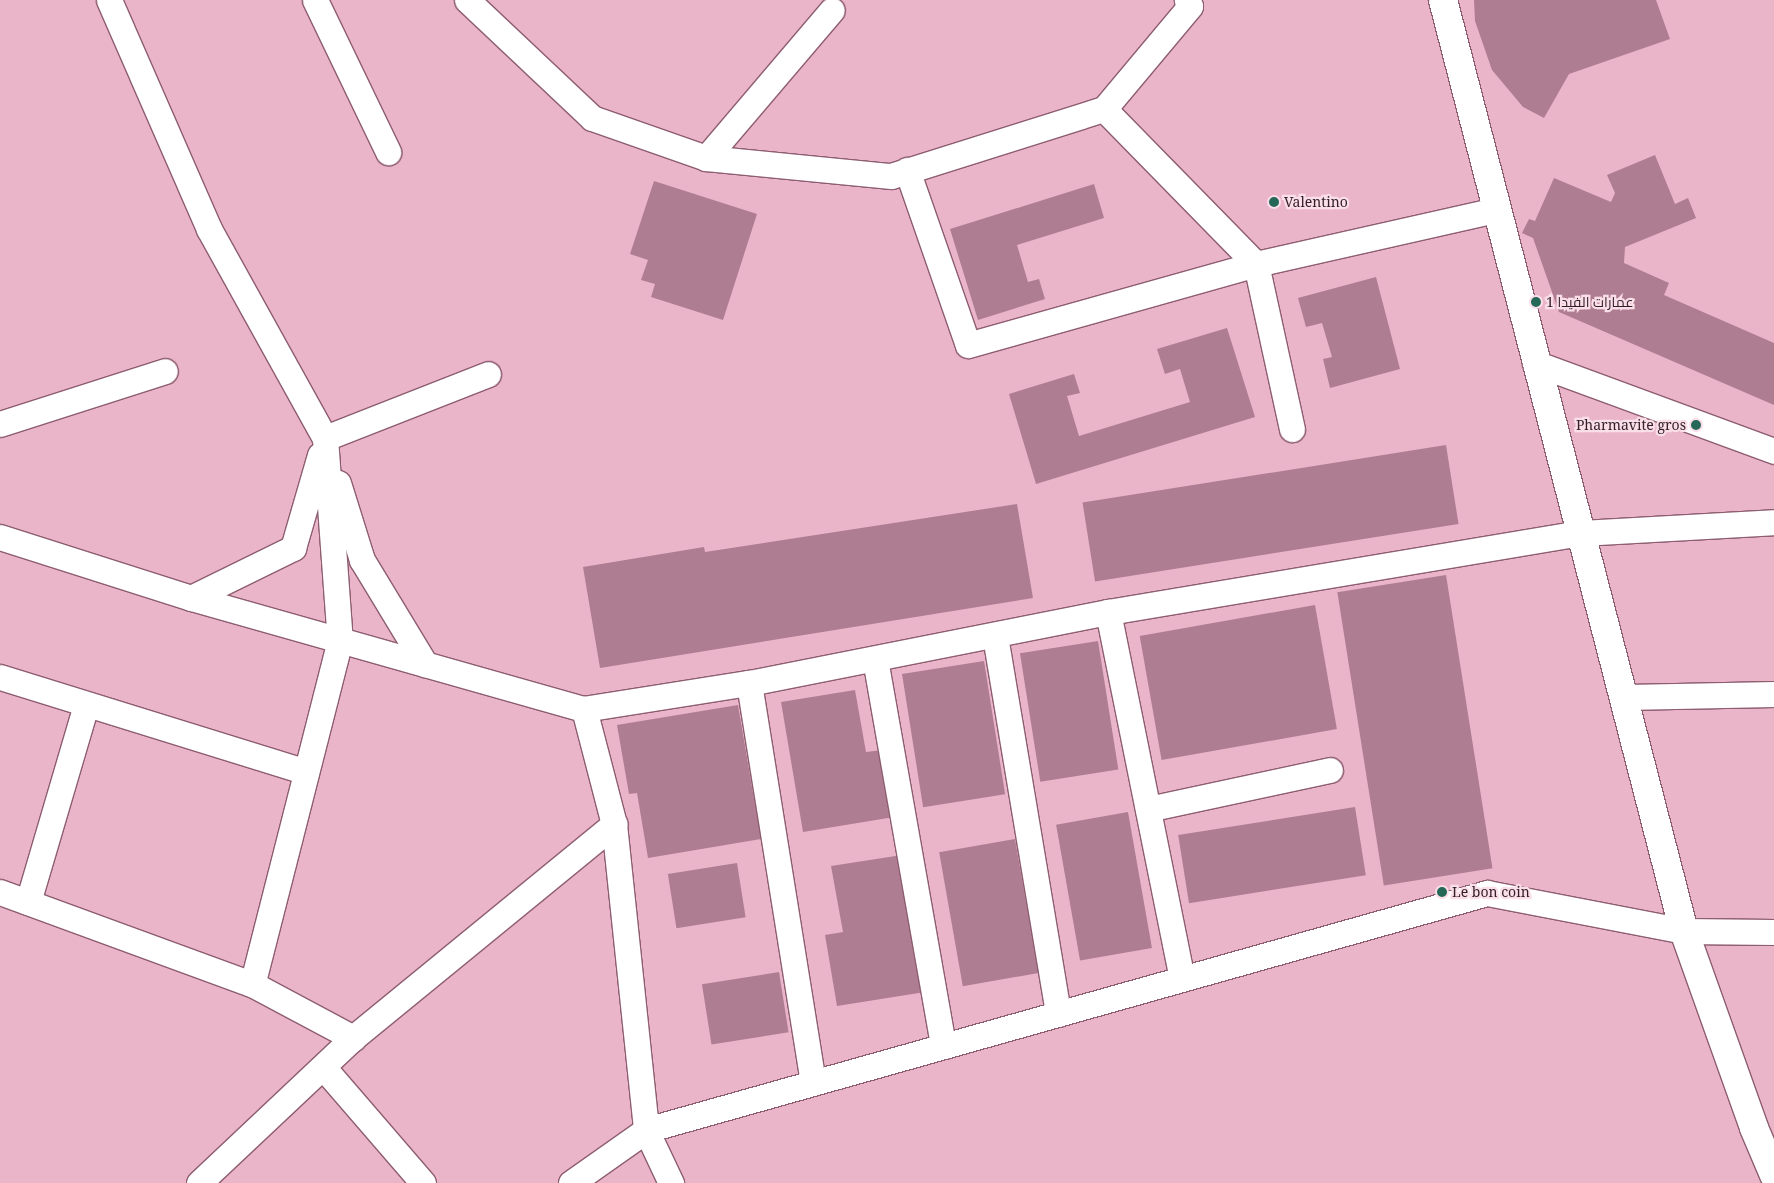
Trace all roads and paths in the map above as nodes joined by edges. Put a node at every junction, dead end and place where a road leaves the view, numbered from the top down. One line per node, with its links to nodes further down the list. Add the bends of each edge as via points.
1 (110, 0): 18 (street, via 209,229)
2 (315, 0): 8 (street)
3 (466, 0): 9 (street, via 592,118)
4 (1187, 0): 7 (street, via 1190,6)
5 (1443, 0): 11 (main road)
6 (832, 10): 9 (street)
7 (1104, 109): 10 (street); 12 (street)
8 (388, 152)
9 (706, 158): 10 (street, via 891,176)
10 (907, 170): 12 (street, via 968,345)
11 (1496, 210): 12 (street); 13 (main road)
12 (1256, 264): 17 (street)
13 (1536, 363): 19 (street); 21 (main road)
14 (165, 372): 16 (street)
15 (488, 374): 18 (street)
16 (0, 424)
17 (1292, 429)
18 (324, 438): 23 (street, via 293,548); 26 (street); 28 (street, via 362,560)
19 (1774, 450)
20 (1774, 522): 21 (street)
21 (1580, 534): 24 (street); 32 (main road)
22 (0, 537): 23 (street)
23 (191, 598): 26 (street)
24 (1108, 612): 25 (street); 37 (street)
25 (995, 636): 27 (street); 45 (street)
26 (340, 640): 28 (street); 36 (street)
27 (875, 659): 30 (street); 47 (street)
28 (425, 664): 34 (street)
29 (0, 677): 33 (street)
30 (749, 683): 34 (street); 49 (street)
31 (1774, 694): 32 (street)
32 (1626, 697): 41 (main road)
33 (86, 705): 36 (street); 40 (street)
34 (584, 709): 38 (street)
35 (1330, 770): 37 (street)
36 (306, 772): 44 (street)
37 (1148, 809): 43 (street)
38 (614, 824): 46 (street); 50 (street)
39 (0, 892): 40 (street)
40 (28, 902): 44 (street)
41 (1684, 931): 42 (street); 43 (street, via 1487,893); 51 (main road)
42 (1774, 932)
43 (1182, 979): 45 (street)
44 (252, 984): 46 (street)
45 (1058, 1014): 47 (street)
46 (354, 1038): 48 (street)
47 (943, 1046): 49 (street)
48 (323, 1067): 52 (street); 53 (street)
49 (813, 1082): 50 (street)
50 (646, 1130): 54 (street); 55 (street)
51 (1774, 1175)
52 (199, 1183)
53 (422, 1183)
54 (571, 1183)
55 (671, 1183)

